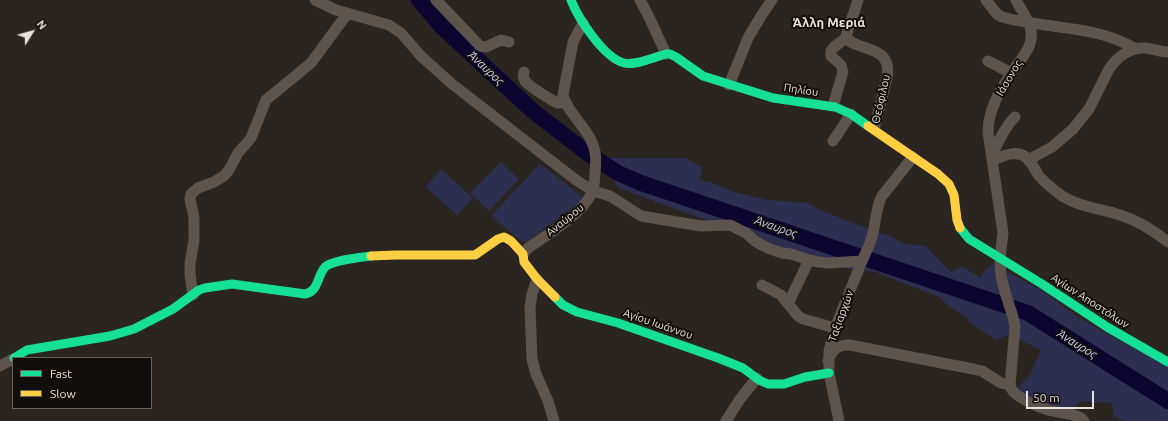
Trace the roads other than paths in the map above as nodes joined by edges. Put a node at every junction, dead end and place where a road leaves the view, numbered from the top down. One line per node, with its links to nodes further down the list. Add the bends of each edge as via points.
1 (315, 0): 9 (street)
2 (571, 0): 11 (street)
3 (640, 0): 16 (street)
4 (772, 0): 20 (street, via 748,38)
5 (858, 0): 12 (street)
6 (986, 0): 10 (street, via 1002,17)
7 (1016, 0): 10 (street, Ιάσονος)
8 (438, 1): 13 (street, via 480,46 486,47 501,40)
9 (347, 14): 30 (street, via 389,25 401,33 421,56 452,84); 38 (street, via 311,63 266,100 255,131 224,176 191,194 194,240 190,274)
10 (1028, 22): 14 (street, via 1111,37); 19 (street, Ιάσονος, via 1031,33 1029,44)
11 (583, 23): 16 (street, via 600,45 623,63); 21 (street, via 573,42 563,94)
12 (846, 38): 22 (street, via 831,52 832,57 842,66 843,72); 25 (street, Θεόφιλου, via 876,51 888,66)
13 (509, 42)
14 (1134, 48): 15 (street); 29 (street, via 1123,54 1109,69 1089,109 1069,134)
15 (1168, 52)
16 (666, 54): 20 (street, Πηλίου, via 676,57 704,76)
17 (988, 61): 19 (street)
18 (524, 72): 21 (street, via 524,80 536,90 558,103)
19 (1011, 74): 28 (street, Ιάσονος, via 996,100 989,119 988,132)
20 (729, 85): 22 (street, Πηλίου, via 773,98)
21 (565, 102): 30 (street, Αναύρου, via 581,123 596,153)
22 (833, 106): 23 (street, Πηλίου)
23 (851, 114): 25 (street, Πηλίου); 26 (street)
24 (1014, 117): 28 (street, via 1005,128)
25 (874, 129): 27 (street, Πηλίου)
26 (833, 141)
27 (914, 157): 33 (street, Πηλίου, via 950,186 954,194 957,221 965,234); 35 (street, Ταξιαρχών, via 882,196 871,240)
28 (992, 157): 29 (street, via 1015,154 1023,155); 33 (street, Ιάσονος, via 1003,233)
29 (1028, 160): 31 (street, via 1043,180 1066,198 1081,206 1121,215 1140,223)
30 (593, 191): 32 (street, Αναύρου, via 586,203 573,215); 34 (street, via 610,196 641,216 701,226 730,225 770,249)
31 (1168, 242)
32 (523, 254): 36 (street, Αγίου Ιωάννου, via 524,262); 38 (street, Αγίου Ιωάννου, via 504,237 475,255 396,255 361,257 332,263 325,267 310,293 305,294 232,284 205,288)
33 (1000, 258): 44 (street, Αγίων Αποστόλων, via 1107,328); 48 (street, Ιάσονος, via 1002,284 1015,327)
34 (809, 260): 35 (street, via 829,263); 39 (street)
35 (862, 260): 40 (street, Ταξιαρχών)
36 (537, 279): 47 (street, Αγίου Ιωάννου, via 571,310 618,323 718,358 743,368); 49 (street, via 530,308 532,360)
37 (762, 285): 39 (street, via 779,294)
38 (193, 294): 41 (street, via 173,309 134,329 96,339 27,350)
39 (788, 304): 40 (street, via 803,319)
40 (835, 328): 43 (street, Ταξιαρχών)
41 (15, 357)
42 (12, 359): 45 (street)
43 (828, 361): 46 (street, Ταξιαρχών); 48 (street, via 836,348 850,345 973,368)
44 (1168, 362)
45 (0, 366)
46 (829, 373): 47 (street, Αγίου Ιωάννου, via 780,385 764,383); 51 (street, Ταξιαρχών)
47 (757, 378): 50 (street)
48 (1010, 385): 52 (street, via 1014,392 1031,404 1075,415)
49 (554, 421)
50 (726, 421)
51 (839, 421)
52 (1084, 421)

